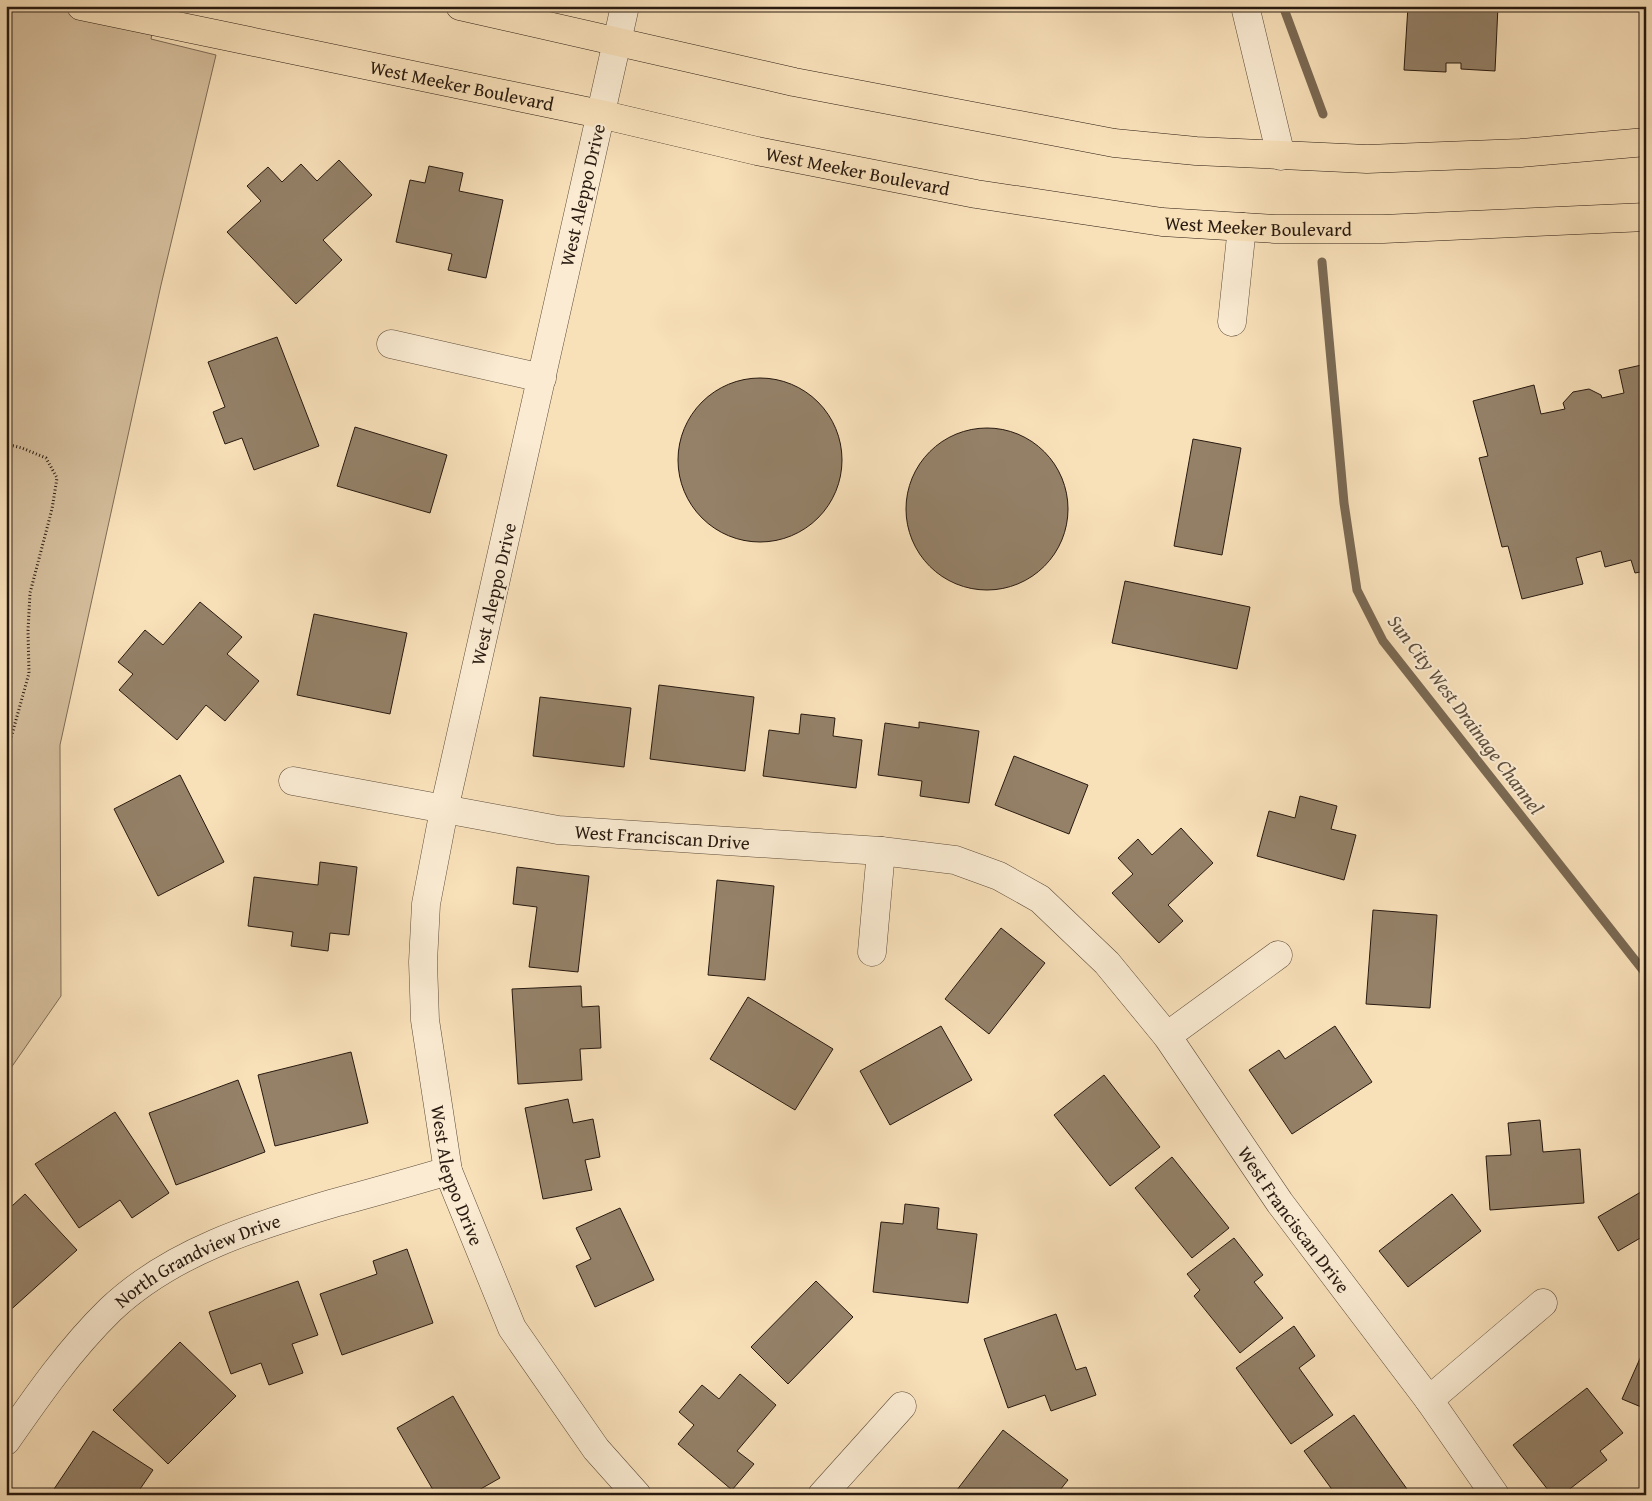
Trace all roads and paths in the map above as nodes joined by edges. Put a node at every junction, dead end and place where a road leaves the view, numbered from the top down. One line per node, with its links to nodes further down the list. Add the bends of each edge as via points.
1 (81, 6): 6 (main road, West Meeker Boulevard)
2 (460, 6): 5 (main road)
3 (625, 6): 5 (street, West Aleppo Drive)
4 (1245, 6): 8 (street)
5 (616, 42): 6 (street, West Aleppo Drive); 8 (main road, via 794,82 1114,144)
6 (600, 114): 10 (main road, West Meeker Boulevard, via 758,151 976,194 1162,222); 13 (street, West Aleppo Drive)
7 (1646, 142): 8 (main road, via 1521,153 1366,159)
8 (1281, 156)
9 (1646, 217): 10 (main road, West Meeker Boulevard, via 1383,230)
10 (1242, 227): 11 (street)
11 (1232, 322)
12 (391, 344): 13 (street)
13 (542, 378): 17 (street, West Aleppo Drive)
14 (6, 444): 15 (path, via 46,458 57,478 30,593 29,674)
15 (6, 756)
16 (293, 781): 17 (street)
17 (444, 810): 18 (street, West Franciscan Drive, via 558,830); 22 (street, West Aleppo Drive, via 426,904 423,962 425,1020)
18 (881, 851): 19 (street); 21 (street, West Franciscan Drive, via 955,860 999,876 1040,900 1106,963)
19 (872, 952)
20 (1278, 955): 21 (street)
21 (1166, 1036): 24 (street, West Franciscan Drive, via 1280,1203)
22 (448, 1171): 26 (street, North Grandview Drive, via 268,1222 167,1268 111,1310 73,1350); 27 (street, West Aleppo Drive, via 512,1328 596,1449)
23 (1543, 1303): 24 (street)
24 (1429, 1400): 29 (street, West Franciscan Drive)
25 (902, 1406): 28 (street)
26 (6, 1441)
27 (637, 1495)
28 (822, 1495)
29 (1494, 1495)

